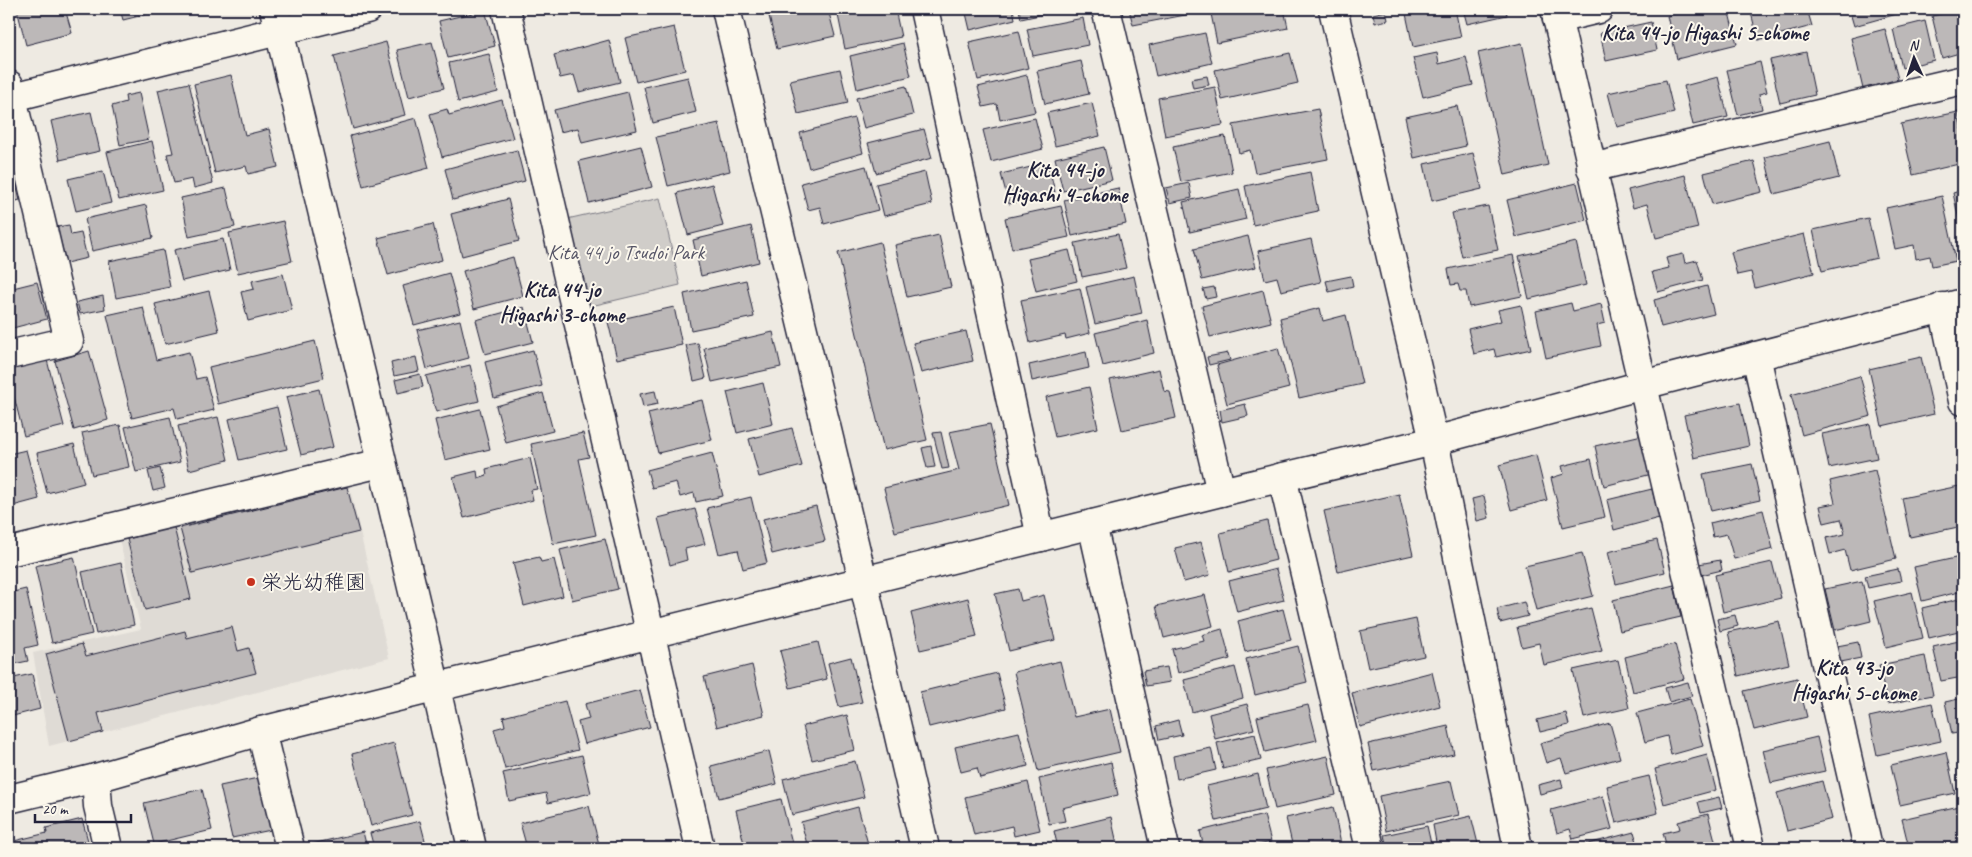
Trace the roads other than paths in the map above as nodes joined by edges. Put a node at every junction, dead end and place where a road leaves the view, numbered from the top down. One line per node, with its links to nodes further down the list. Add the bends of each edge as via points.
1 (367, 9): 9 (street)
2 (506, 9): 26 (street)
3 (726, 9): 25 (street)
4 (924, 9): 23 (street)
5 (1106, 9): 21 (street)
6 (1333, 9): 18 (street)
7 (1599, 9): 8 (street)
8 (1556, 14): 12 (street)
9 (276, 20): 11 (street); 19 (street)
10 (1963, 80): 12 (street)
11 (10, 93): 14 (street, via 69,341)
12 (1592, 168): 16 (street)
13 (1953, 305): 15 (street); 17 (street)
14 (9, 355)
15 (1756, 356): 16 (street); 40 (street)
16 (1643, 385): 18 (street); 39 (street)
17 (1963, 401)
18 (1434, 441): 20 (street); 38 (street)
19 (381, 463): 24 (street); 27 (street)
20 (1282, 477): 21 (street); 37 (street)
21 (1221, 492): 22 (street)
22 (1092, 524): 23 (street); 36 (street)
23 (1041, 537): 25 (street)
24 (9, 552)
25 (863, 581): 26 (street); 35 (street)
26 (651, 634): 27 (street); 34 (street)
27 (436, 688): 28 (street); 33 (street)
28 (262, 731): 29 (street); 32 (street)
29 (96, 778): 30 (street); 31 (street, via 98,806)
30 (9, 800)
31 (108, 848)
32 (290, 848)
33 (472, 848)
34 (700, 848)
35 (925, 848)
36 (1166, 848)
37 (1370, 848)
38 (1518, 848)
39 (1751, 848)
40 (1868, 848)

